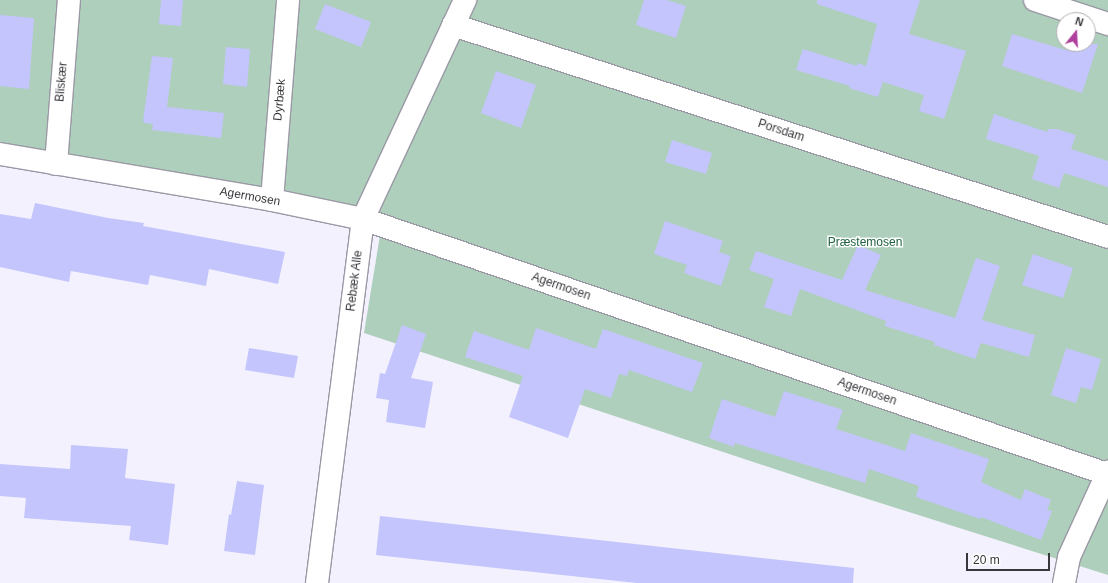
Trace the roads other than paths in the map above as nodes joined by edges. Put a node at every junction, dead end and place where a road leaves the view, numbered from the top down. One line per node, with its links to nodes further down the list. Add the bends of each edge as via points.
1 (69, 0): 8 (street, Bliskær)
2 (288, 0): 9 (street, Dyrbæk)
3 (465, 0): 6 (street, Rebæk Alle)
4 (1035, 0): 5 (street)
5 (1108, 24)
6 (453, 25): 10 (street, Rebæk Alle); 11 (street, Porsdam)
7 (0, 154): 8 (street, Agermosen)
8 (56, 164): 9 (street, Agermosen)
9 (272, 200): 10 (street, Agermosen)
10 (363, 219): 12 (street, Agermosen); 13 (street, Rebæk Alle)
11 (1108, 237)
12 (1108, 473): 14 (street, via 1069,557)
13 (317, 583)
14 (1064, 583)

